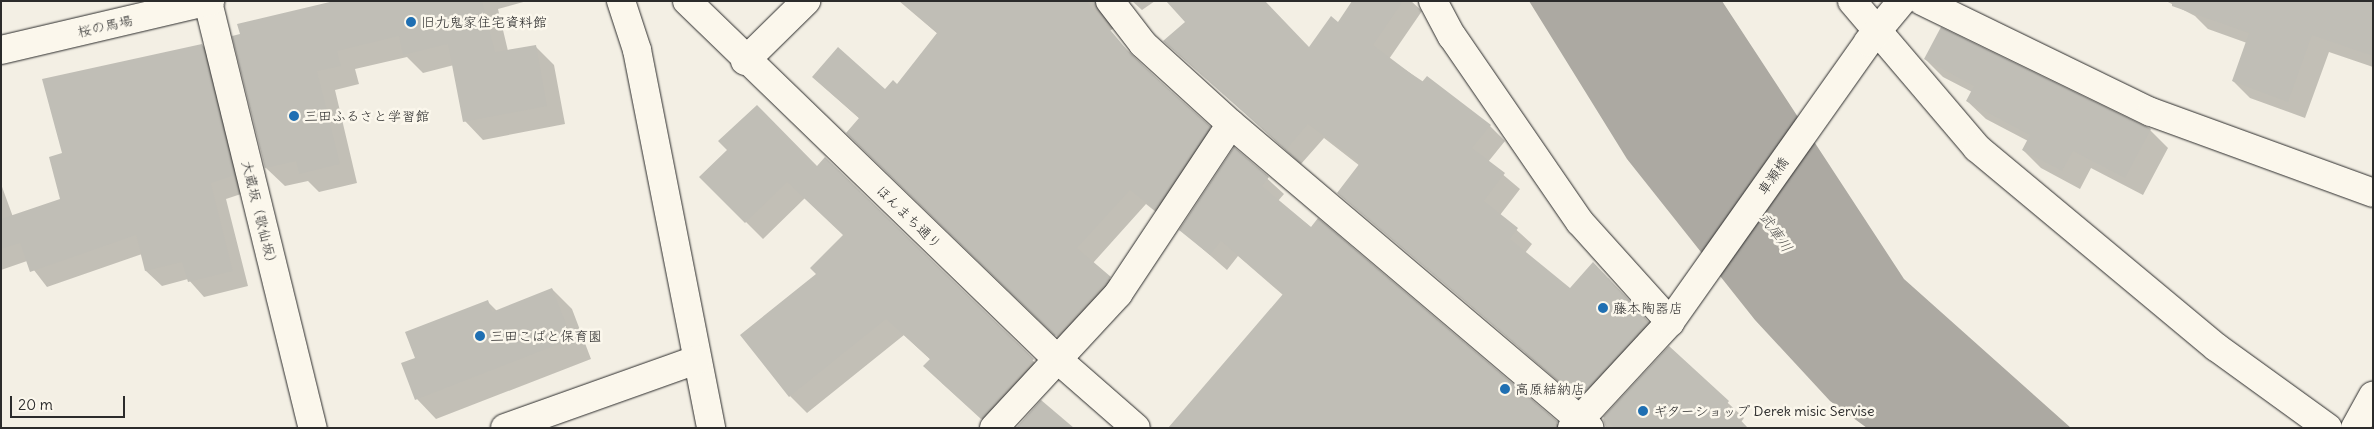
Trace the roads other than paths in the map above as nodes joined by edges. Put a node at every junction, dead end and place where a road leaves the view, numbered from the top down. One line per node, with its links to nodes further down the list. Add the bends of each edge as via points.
1 (209, 1): 11 (street, 桜の馬場); 20 (street, 大蔵坂（歌仙坂）)
2 (620, 1): 17 (street, via 637,50)
3 (687, 1): 12 (street, ほんまち通り)
4 (806, 1): 12 (street)
5 (1110, 1): 13 (street, via 1144,44)
6 (1433, 1): 15 (street, via 1452,36 1580,222)
7 (1852, 1): 10 (street)
8 (1902, 1): 10 (street, 車瀬橋)
9 (1922, 1): 14 (street, via 2151,112)
10 (1872, 37): 15 (street, 車瀬橋); 25 (street, via 1978,148 2216,347)
11 (1, 50)
12 (745, 61): 16 (street, ほんまち通り)
13 (1231, 124): 16 (street, via 1118,294); 19 (street)
14 (2373, 193)
15 (1674, 316): 19 (street, 車瀬橋)
16 (1056, 358): 23 (street); 24 (street, ほんまち通り)
17 (696, 360): 21 (street); 22 (street)
18 (2373, 396): 26 (street)
19 (1580, 425)
20 (313, 428)
21 (505, 428)
22 (711, 428)
23 (994, 428)
24 (1136, 428)
25 (2328, 428)
26 (2355, 428)

